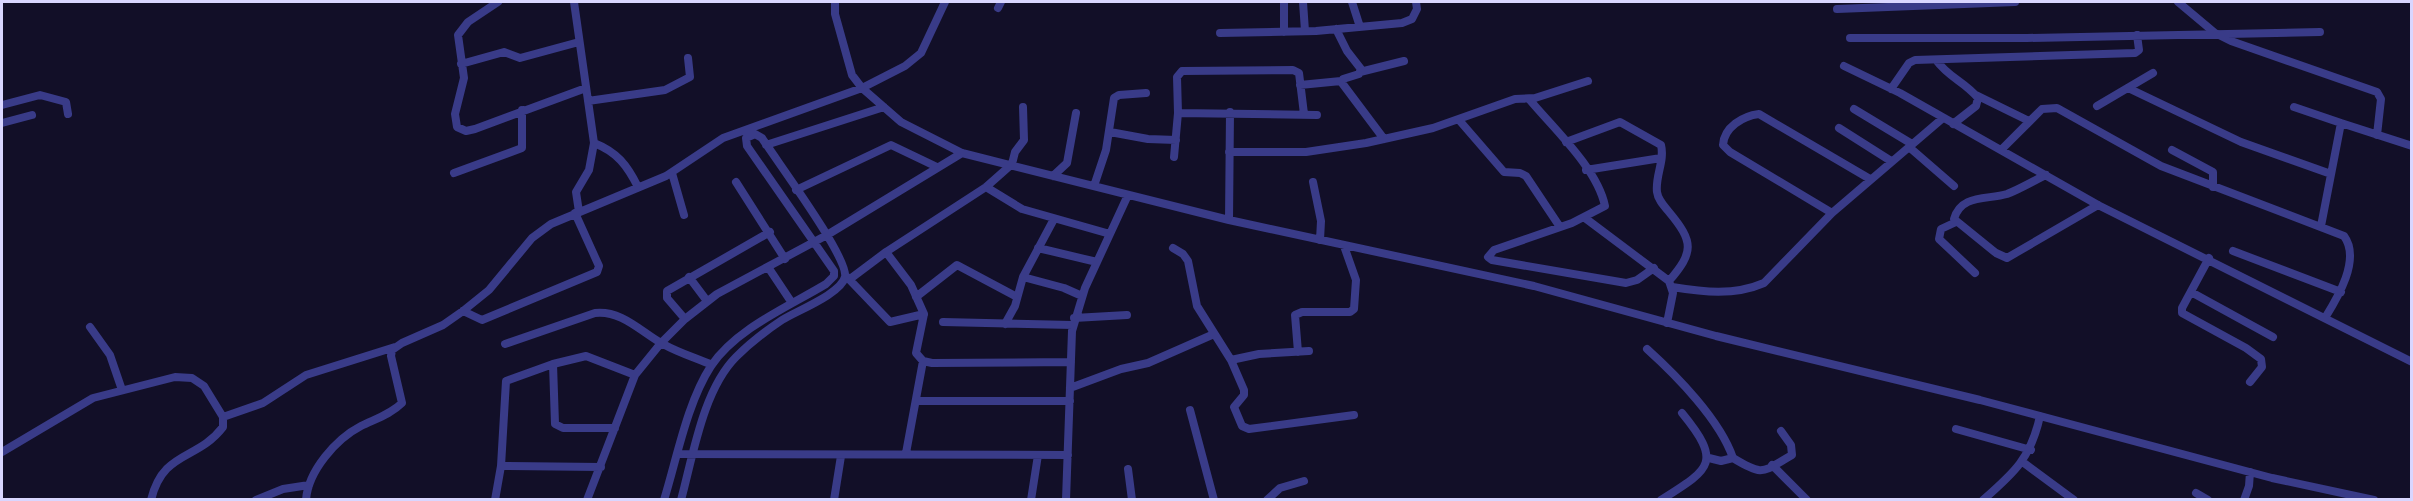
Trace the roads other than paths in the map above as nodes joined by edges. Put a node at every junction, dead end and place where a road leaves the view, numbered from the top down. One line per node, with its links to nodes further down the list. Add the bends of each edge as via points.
1 (498, 2): 26 (street, via 460,30)
2 (574, 2): 22 (street)
3 (836, 2): 34 (street, via 835,14 852,75)
4 (945, 2): 34 (street, via 918,57)
5 (1284, 2): 16 (street)
6 (1303, 2): 15 (street)
7 (1352, 2): 13 (street)
8 (1416, 2): 13 (street, via 1417,9 1407,22)
9 (2015, 2): 11 (street)
10 (2178, 2): 19 (street)
11 (1937, 3): 12 (street)
12 (1837, 9)
13 (1360, 27): 14 (street)
14 (1336, 29): 15 (street); 28 (street)
15 (1305, 31): 16 (street)
16 (1284, 32): 18 (street)
17 (2320, 32): 19 (street)
18 (1220, 33)
19 (2215, 33): 20 (street); 63 (street, via 2258,52 2377,92 2381,99)
20 (2137, 35): 21 (street); 24 (street, via 2139,50 2135,53)
21 (1850, 38)
22 (579, 42): 26 (street, via 520,58 504,52); 33 (street)
23 (688, 57): 40 (street, via 690,78 665,90)
24 (1936, 60): 36 (street, via 1912,61); 38 (street, via 1946,74)
25 (1404, 61): 28 (street)
26 (461, 64): 47 (street, via 463,84 455,114 459,129 475,129)
27 (1844, 66): 36 (street)
28 (1360, 72): 30 (street)
29 (2153, 73): 35 (street)
30 (1341, 81): 32 (street); 64 (street)
31 (1588, 81): 39 (street)
32 (1300, 85): 50 (street, via 1299,73 1293,70 1186,70 1177,77); 52 (street)
33 (586, 88): 40 (street); 47 (street)
34 (862, 88): 43 (street); 82 (street, via 723,138)
35 (2128, 88): 42 (street); 83 (street, via 2241,142)
36 (1891, 89): 55 (street)
37 (1146, 93): 62 (street, via 1114,98)
38 (1976, 95): 57 (street); 60 (street, via 1978,103)
39 (1529, 99): 56 (street, via 1515,99); 66 (street)
40 (588, 101): 67 (street)
41 (4, 104): 51 (street, via 42,96 66,102); 58 (street)
42 (2097, 106)
43 (884, 107): 68 (street); 74 (street, via 926,137)
44 (1023, 107): 78 (street, via 1024,140)
45 (2294, 107): 59 (street)
46 (1854, 109): 69 (street)
47 (522, 110): 81 (street, via 522,148)
48 (1230, 112): 50 (street); 52 (street); 73 (street)
49 (1076, 113): 85 (street, via 1067,163)
50 (1178, 113): 65 (street)
51 (68, 114)
52 (1304, 114): 54 (street)
53 (32, 115): 58 (street)
54 (1317, 115)
55 (1943, 118): 60 (street); 69 (street)
56 (1459, 120): 64 (street); 105 (street, via 1504,171 1527,176)
57 (2030, 121): 71 (street); 93 (street, via 2045,107 2057,108 2145,158)
58 (2, 123)
59 (2341, 123): 63 (street); 83 (street)
60 (1953, 124): 71 (street)
61 (1839, 128): 77 (street)
62 (1110, 132): 65 (street); 89 (street)
63 (2377, 135): 70 (street)
64 (1384, 139): 73 (street, via 1306,152)
65 (1176, 140): 75 (street)
66 (1566, 142): 76 (street, via 1620,122 1661,145); 80 (street)
67 (594, 143): 91 (street, via 624,159); 97 (street, via 589,170 576,192)
68 (766, 145): 94 (street); 110 (street, via 755,134 745,142)
69 (1910, 146): 77 (street); 90 (street)
70 (2412, 146)
71 (2001, 150): 84 (street)
72 (2172, 150): 93 (street, via 2212,172)
73 (1229, 152): 102 (street)
74 (962, 153): 78 (street); 79 (street)
75 (1174, 158)
76 (1661, 158): 80 (street); 126 (street, via 1659,198 1682,228 1689,249 1688,258)
77 (1891, 161): 86 (street)
78 (1012, 164): 85 (street); 92 (street)
79 (938, 167): 94 (street, via 891,146); 108 (street)
80 (1586, 170): 100 (street, via 1605,202 1601,212)
81 (454, 173)
82 (672, 173): 91 (street); 99 (street)
83 (2331, 174): 104 (street)
84 (2046, 175): 96 (street); 103 (street, via 2007,194 1974,198 1955,213)
85 (1053, 176): 89 (street)
86 (1870, 179): 98 (street); 98 (street, via 1759,114 1743,118 1725,135 1723,145 1730,152)
87 (736, 182): 106 (street)
88 (1313, 182): 109 (street, via 1321,221)
89 (1094, 186): 95 (street)
90 (1954, 186)
91 (638, 187): 97 (street)
92 (986, 187): 101 (street, via 1012,204); 115 (street)
93 (2213, 188): 104 (street)
94 (796, 190): 108 (street)
95 (1128, 195): 102 (street); 107 (street)
96 (2098, 205): 103 (street, via 2007,258); 116 (street)
97 (577, 212): 134 (street, via 541,230 489,290); 134 (street, via 599,266 597,272 485,320)
98 (1832, 213): 126 (street, via 1771,277 1756,287 1725,292)
99 (684, 215)
100 (1585, 218): 105 (street); 120 (street)
101 (1054, 219): 107 (street); 112 (street)
102 (1229, 220): 109 (street)
103 (1956, 222): 122 (street, via 1941,229 1939,239)
104 (2321, 226): 128 (street, via 2350,242)
105 (1560, 227): 120 (street, via 1494,250 1488,257 1626,283)
106 (770, 232): 117 (street); 124 (street)
107 (1110, 234): 118 (street)
108 (827, 235): 110 (street); 125 (street)
109 (1320, 240): 111 (street)
110 (815, 242): 117 (street); 121 (street)
111 (1344, 246): 141 (street, via 1534,286); 151 (street, via 1356,280 1354,309 1295,315)
112 (1038, 248): 118 (street); 123 (street)
113 (1173, 248): 144 (street, via 1188,261 1197,306)
114 (2233, 251): 128 (street)
115 (886, 252): 125 (street); 130 (street)
116 (2209, 258): 127 (street); 137 (street)
117 (785, 259): 119 (street)
118 (1097, 262): 129 (street)
119 (768, 267): 132 (street); 133 (street)
120 (1654, 268): 126 (street)
121 (834, 271): 125 (street); 133 (street, via 833,279)
122 (1975, 273)
123 (1023, 277): 129 (street); 131 (street)
124 (689, 278): 132 (street); 138 (street, via 666,294)
125 (848, 278): 135 (street, via 890,322); 177 (street, via 836,290 781,321 727,367 712,390)
126 (1671, 284): 141 (street)
127 (2191, 292): 145 (street); 159 (street, via 2182,308 2184,316 2261,359 2262,367)
128 (2341, 292): 137 (street)
129 (1082, 296): 140 (street)
130 (916, 297): 131 (street, via 957,266); 135 (street)
131 (1017, 297): 142 (street)
132 (707, 301): 138 (street)
133 (792, 303): 157 (street, via 757,325)
134 (463, 311): 148 (street, via 443,325)
135 (924, 315): 153 (street, via 916,352)
136 (1127, 315): 140 (street)
137 (2325, 318): 155 (street)
138 (685, 319): 146 (street)
139 (943, 322): 142 (street)
140 (1074, 322): 142 (street); 154 (street)
141 (1667, 323): 167 (street)
142 (1005, 324)
143 (90, 327): 161 (street, via 110,355)
144 (1214, 334): 152 (street); 160 (street, via 1148,363)
145 (2273, 337)
146 (661, 343): 147 (street, via 632,324 601,311); 157 (street); 158 (street)
147 (505, 344)
148 (395, 347): 168 (street, via 306,375 263,403); 189 (street, via 391,356 402,403 344,436)
149 (1647, 349): 181 (street, via 1675,374 1727,441)
150 (1309, 351): 151 (street)
151 (1298, 352): 152 (street)
152 (1231, 360): 166 (street, via 1244,390 1234,407 1245,428)
153 (923, 361): 154 (street); 162 (street)
154 (1071, 362): 160 (street)
155 (2412, 362)
156 (553, 364): 158 (street, via 591,356); 169 (street, via 555,424 563,428); 184 (street, via 505,383)
157 (712, 365): 175 (street, via 698,389)
158 (635, 375): 169 (street)
159 (2250, 382)
160 (1070, 388): 163 (street)
161 (122, 390): 168 (street, via 162,379 192,378 204,386); 173 (street, via 77,406)
162 (916, 401): 163 (street); 174 (street)
163 (1070, 401): 178 (street)
164 (1190, 410): 202 (street)
165 (1682, 413): 180 (street, via 1704,440)
166 (1354, 414)
167 (2040, 416): 172 (street); 187 (street)
168 (223, 417): 192 (street, via 223,427 217,435 185,453 157,478)
169 (615, 428): 185 (street)
170 (1956, 429): 172 (street)
171 (1781, 431): 183 (street, via 1792,454)
172 (2031, 450): 182 (street)
173 (2, 452)
174 (906, 453): 176 (street); 179 (street)
175 (680, 454): 177 (street); 196 (street)
176 (1038, 454): 178 (street); 199 (street)
177 (695, 455): 179 (street); 197 (street)
178 (1068, 455): 200 (street)
179 (841, 456): 198 (street)
180 (1709, 458): 181 (street); 204 (street, via 1693,481)
181 (1733, 458): 183 (street, via 1757,472)
182 (2024, 463): 206 (street); 207 (street)
183 (1772, 465): 205 (street)
184 (501, 466): 185 (street); 194 (street)
185 (601, 467): 195 (street)
186 (1128, 469): 201 (street)
187 (2250, 472): 209 (street); 210 (street)
188 (1304, 481): 203 (street, via 1280,488)
189 (309, 485): 191 (street); 193 (street)
190 (2196, 493): 208 (street)
191 (304, 498)
192 (151, 500)
193 (256, 500)
194 (495, 500)
195 (587, 500)
196 (664, 500)
197 (681, 500)
198 (834, 500)
199 (1031, 500)
200 (1066, 500)
201 (1132, 500)
202 (1214, 500)
203 (1267, 500)
204 (1661, 500)
205 (1807, 500)
206 (1983, 500)
207 (2074, 500)
208 (2208, 500)
209 (2244, 500)
210 (2374, 500)

